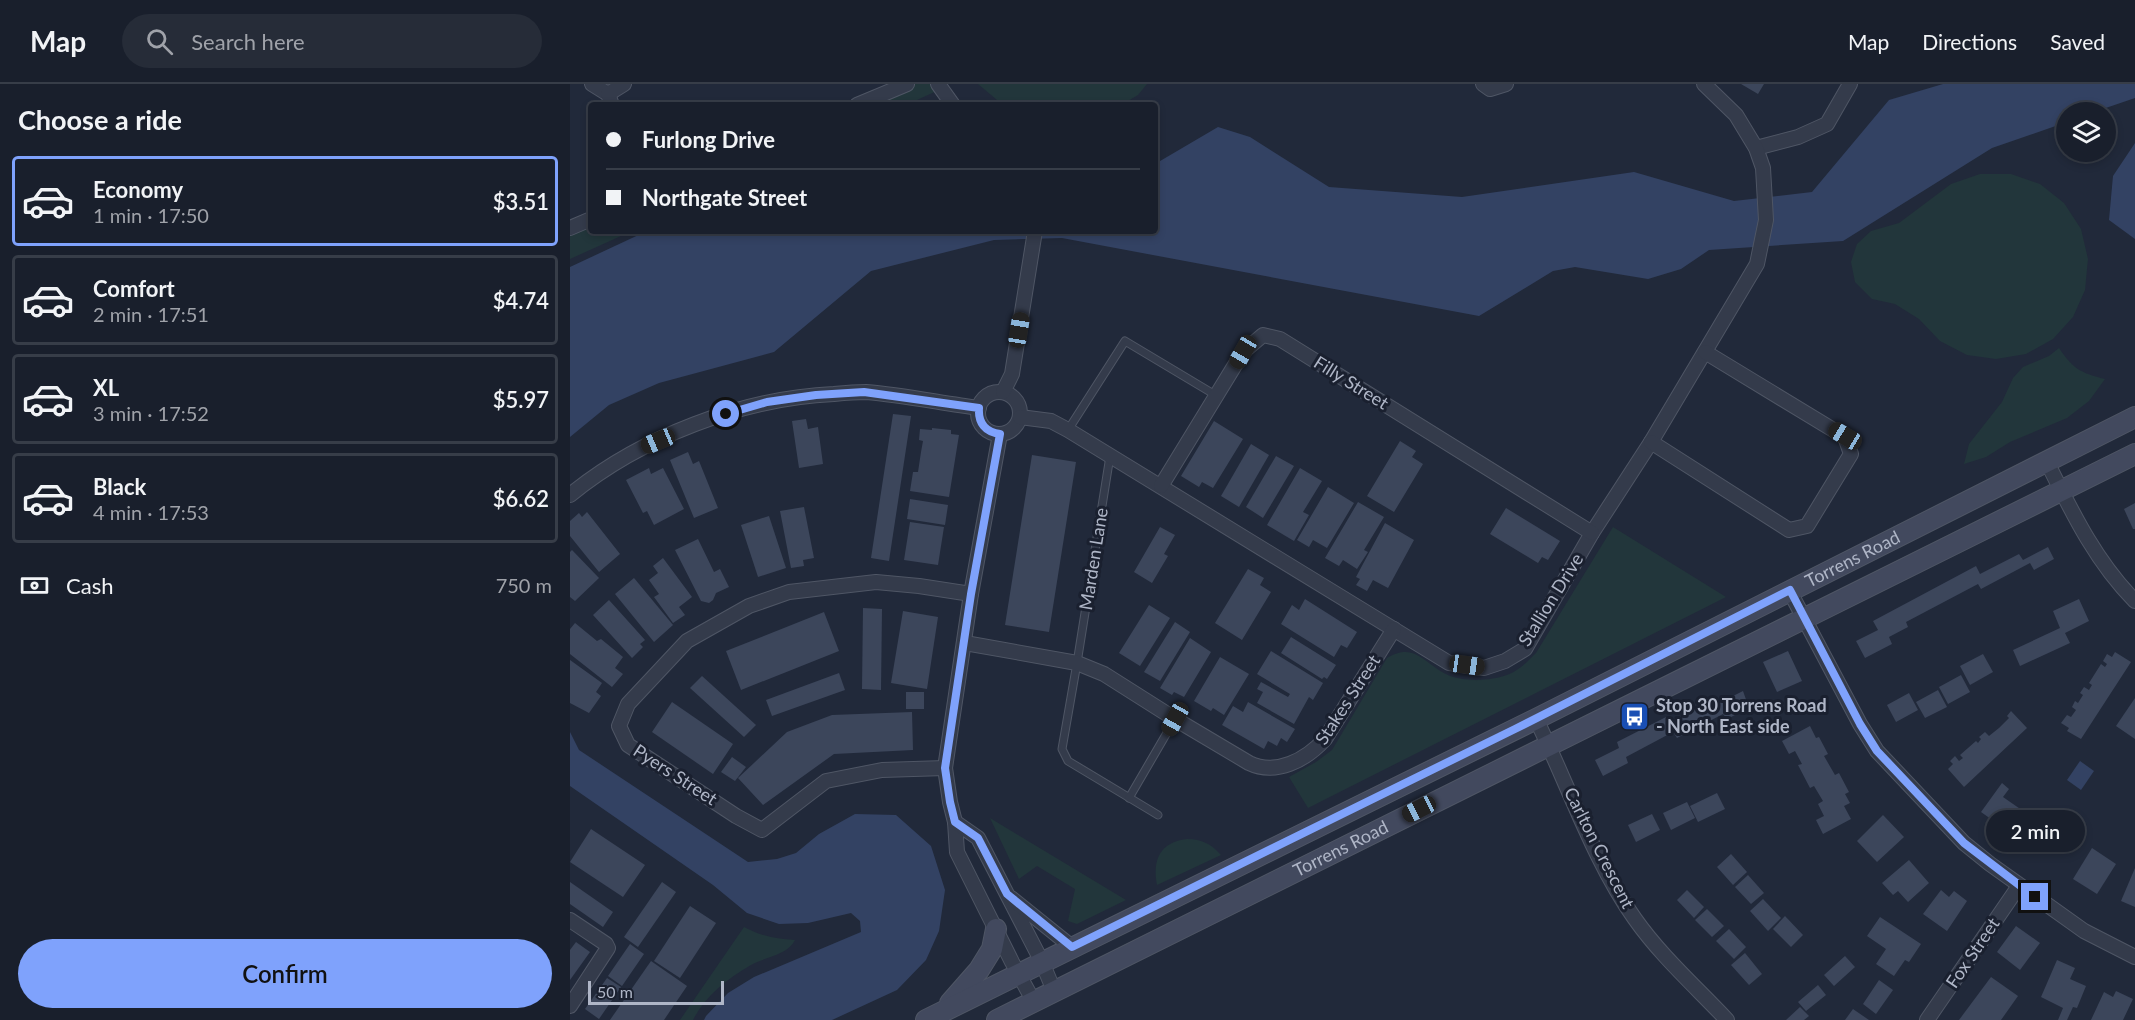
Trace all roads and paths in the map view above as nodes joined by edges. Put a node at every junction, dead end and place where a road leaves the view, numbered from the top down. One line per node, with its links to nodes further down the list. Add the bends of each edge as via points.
1 (592, 84): 9 (street)
2 (624, 84): 9 (street)
3 (907, 84): 10 (street)
4 (938, 84): 11 (street)
5 (1483, 84): 6 (street, via 1490,89)
6 (1506, 84)
7 (1704, 84): 12 (street, Stallion Drive, via 1736,115)
8 (1850, 84): 12 (street, via 1827,124 1798,137)
9 (610, 99)
10 (864, 102)
11 (951, 102)
12 (1756, 148): 16 (street, Stallion Drive, via 1763,168 1766,220 1757,264)
13 (588, 220): 14 (street)
14 (570, 228)
15 (1035, 234): 17 (street, via 1012,374)
16 (1705, 352): 24 (street, Stallion Drive); 24 (street, via 1845,436 1851,454 1807,525 1789,530)
17 (1003, 392): 19 (street, via 990,394); 20 (street, via 1018,404)
18 (1217, 396): 22 (lane, via 1125,340); 28 (street, Filly Street); 31 (street, Filly Street, via 1243,352 1263,335 1280,339)
19 (979, 408): 23 (street, via 983,427); 30 (street, via 864,392 767,402 706,420 641,448)
20 (1020, 417): 22 (street, Stallion Drive, via 1051,421); 23 (street, via 1013,429)
21 (2135, 417): 27 (main road, Torrens Road)
22 (1068, 430): 26 (street, Stallion Drive)
23 (1000, 434): 33 (street)
24 (1651, 442): 31 (street, Stallion Drive)
25 (2135, 454): 29 (main road, Torrens Road)
26 (1110, 456): 28 (street, Stallion Drive); 38 (lane, Marden Lane)
27 (2046, 460): 29 (street); 32 (main road, Torrens Road)
28 (1161, 486): 36 (street, Stallion Drive)
29 (2062, 492): 34 (street, via 2091,546); 35 (main road, Torrens Road)
30 (570, 495)
31 (1592, 533): 36 (street, Stallion Drive, via 1525,649 1505,661 1484,668 1449,663)
32 (1790, 590): 35 (street); 40 (main road, Torrens Road)
33 (971, 594): 37 (street); 42 (street, Pyers Street, via 876,582 789,592 749,606 687,641 628,704 619,726 628,745 762,830 826,781 882,770)
34 (2135, 601)
35 (1805, 618): 41 (main road, Torrens Road); 46 (street, via 1877,751 1964,843)
36 (1394, 629): 39 (street, Stakes Street, via 1325,740 1301,759 1270,769 1258,767)
37 (964, 643): 38 (street, Stakes Street); 42 (street)
38 (1077, 663): 39 (street, Stakes Street, via 1104,674); 43 (lane, Marden Lane, via 1062,749 1068,761)
39 (1175, 719): 43 (lane)
40 (1536, 719): 41 (street, Carlton Crescent); 50 (main road, Torrens Road)
41 (1548, 744): 54 (main road, Torrens Road); 59 (street, Carlton Crescent, via 1597,850 1634,917)
42 (945, 768): 45 (street)
43 (1129, 798): 44 (lane, Marden Lane)
44 (1158, 815)
45 (955, 822): 47 (street, via 978,838); 49 (street, via 957,852)
46 (2019, 886): 51 (street, via 2084,931); 60 (street, Fox Street)
47 (1007, 894): 50 (street); 52 (street)
48 (570, 920): 56 (street, via 608,948)
49 (996, 930): 53 (street); 57 (main road, via 992,949 979,970)
50 (1072, 947): 52 (main road, Torrens Road)
51 (2135, 957)
52 (1042, 962): 53 (main road, Torrens Road); 54 (street)
53 (1018, 974): 55 (street); 57 (main road, Torrens Road)
54 (1054, 991): 55 (main road, Torrens Road)
55 (1034, 1002): 58 (main road, Torrens Road)
56 (570, 1006)
57 (934, 1016)
58 (998, 1020)
59 (1727, 1020)
60 (1927, 1020)

